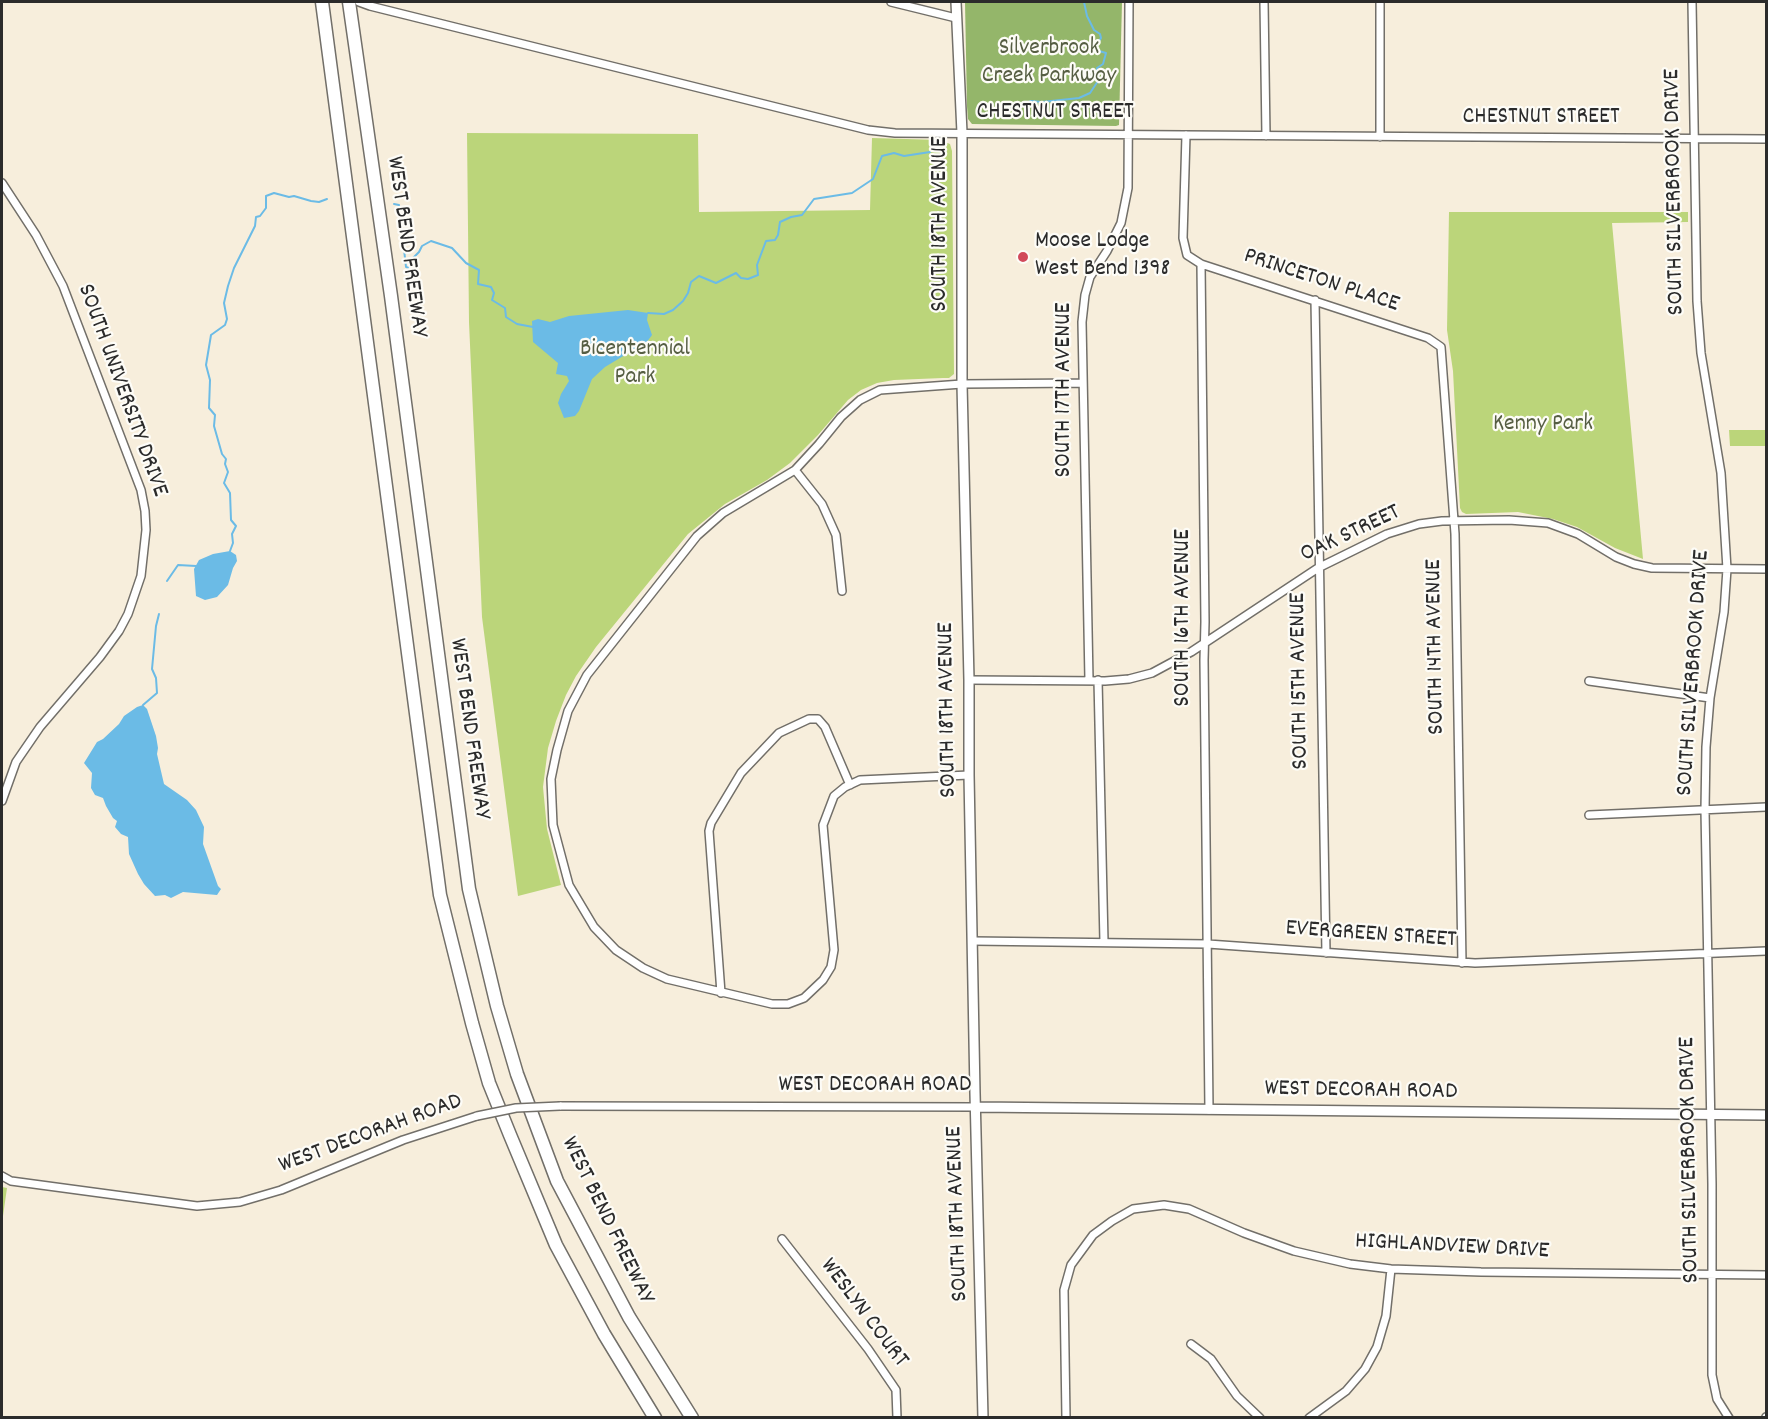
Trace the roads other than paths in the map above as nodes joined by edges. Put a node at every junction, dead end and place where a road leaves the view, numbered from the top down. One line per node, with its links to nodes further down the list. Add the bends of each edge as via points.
1 (322, 2): 59 (highway, WEST BEND FREEWAY, via 440,895 489,1083 510,1135 556,1245)
2 (349, 2): 60 (highway, WEST BEND FREEWAY, via 468,889 517,1074 557,1181 629,1317)
3 (359, 2): 11 (street, CHESTNUT STREET, via 868,129)
4 (891, 2): 10 (street)
5 (956, 2): 10 (street, SOUTH 18TH AVENUE)
6 (1129, 2): 12 (street, SOUTH 17TH AVENUE)
7 (1264, 2): 14 (street)
8 (1380, 2): 15 (street)
9 (1692, 2): 16 (street, SOUTH SILVERBROOK DRIVE)
10 (957, 18): 11 (street, SOUTH 18TH AVENUE)
11 (962, 133): 12 (street, CHESTNUT STREET); 23 (street, SOUTH 18TH AVENUE)
12 (1128, 133): 13 (street, CHESTNUT STREET); 22 (street, SOUTH 17TH AVENUE, via 1128,188 1121,223 1090,277 1085,295)
13 (1186, 135): 14 (street, CHESTNUT STREET); 19 (street, via 1183,238 1186,255)
14 (1266, 136): 15 (street, CHESTNUT STREET)
15 (1380, 137): 16 (street, CHESTNUT STREET)
16 (1695, 139): 17 (street, CHESTNUT STREET); 27 (street, SOUTH SILVERBROOK DRIVE, via 1700,342 1721,473)
17 (1767, 139)
18 (2, 183): 37 (street, SOUTH UNIVERSITY DRIVE, via 63,286 141,489 146,530 141,576 128,614 100,657 40,727 16,762)
19 (1202, 264): 20 (street, PRINCETON PLACE); 30 (street, SOUTH 16TH AVENUE)
20 (1315, 300): 21 (street, PRINCETON PLACE); 26 (street, SOUTH 15TH AVENUE)
21 (1428, 338): 25 (street, SOUTH 14TH AVENUE, via 1441,347)
22 (1083, 383): 23 (street); 32 (street, SOUTH 17TH AVENUE)
23 (962, 384): 24 (street, via 880,390 860,400); 31 (street, SOUTH 18TH AVENUE)
24 (795, 470): 29 (street, via 822,504 836,535); 48 (street, via 723,513 697,536 602,656 568,711 551,779 553,825 569,885 594,927 616,950 643,968 667,979)
25 (1454, 520): 26 (street, OAK STREET, via 1419,524 1387,534); 27 (street, OAK STREET, via 1548,524 1578,534 1616,557 1652,568); 47 (street, SOUTH 14TH AVENUE)
26 (1318, 568): 30 (street, OAK STREET); 45 (street, SOUTH 15TH AVENUE)
27 (1727, 568): 28 (street, OAK STREET); 34 (street, SOUTH SILVERBROOK DRIVE)
28 (1767, 569)
29 (842, 591)
30 (1204, 643): 32 (street, OAK STREET, via 1152,673 1129,679); 43 (street, SOUTH 16TH AVENUE)
31 (969, 680): 32 (street, OAK STREET); 35 (street, SOUTH 18TH AVENUE)
32 (1094, 680): 42 (street, SOUTH 17TH AVENUE)
33 (1588, 681): 34 (street)
34 (1710, 698): 39 (street, SOUTH SILVERBROOK DRIVE)
35 (969, 775): 36 (street, via 877,778); 41 (street, SOUTH 18TH AVENUE)
36 (850, 784): 48 (street, via 834,796 823,825 834,950 831,967 823,980 804,998 788,1004); 48 (street, via 818,719 809,719 779,733 741,773 709,831)
37 (2, 801)
38 (1767, 807): 39 (street)
39 (1705, 810): 40 (street); 46 (street, SOUTH SILVERBROOK DRIVE)
40 (1590, 815)
41 (973, 941): 42 (street, EVERGREEN STREET); 49 (street, SOUTH 18TH AVENUE)
42 (1104, 942): 43 (street, EVERGREEN STREET)
43 (1208, 944): 45 (street, EVERGREEN STREET); 50 (street, SOUTH 16TH AVENUE)
44 (1767, 951): 46 (street, EVERGREEN STREET)
45 (1326, 953): 47 (street, EVERGREEN STREET)
46 (1708, 953): 47 (street, EVERGREEN STREET); 51 (street, SOUTH SILVERBROOK DRIVE)
47 (1462, 963)
48 (721, 993)
49 (975, 1107): 50 (street, WEST DECORAH ROAD); 53 (street, WEST DECORAH ROAD, bridge, via 516,1108 403,1140 281,1190 240,1202 197,1206 11,1181); 62 (street, SOUTH 18TH AVENUE)
50 (1209, 1110): 51 (street, WEST DECORAH ROAD)
51 (1710, 1114): 52 (street, WEST DECORAH ROAD); 56 (street, SOUTH SILVERBROOK DRIVE)
52 (1767, 1115)
53 (2, 1176)
54 (782, 1239): 61 (street, WESLYN COURT, via 896,1390)
55 (1391, 1269): 56 (street, HIGHLANDVIEW DRIVE); 63 (street, HIGHLANDVIEW DRIVE, via 1294,1251 1189,1209 1164,1205 1133,1209 1093,1235 1071,1265 1064,1290); 65 (street, via 1386,1316 1377,1347 1365,1369 1346,1392)
56 (1712, 1274): 57 (street, HIGHLANDVIEW DRIVE); 66 (street, SOUTH SILVERBROOK DRIVE, via 1712,1375 1717,1399)
57 (1767, 1275)
58 (1191, 1344): 64 (street, via 1211,1359 1237,1396)
59 (655, 1418)
60 (692, 1418)
61 (897, 1418)
62 (983, 1418)
63 (1066, 1418)
64 (1260, 1418)
65 (1309, 1418)
66 (1729, 1418)

